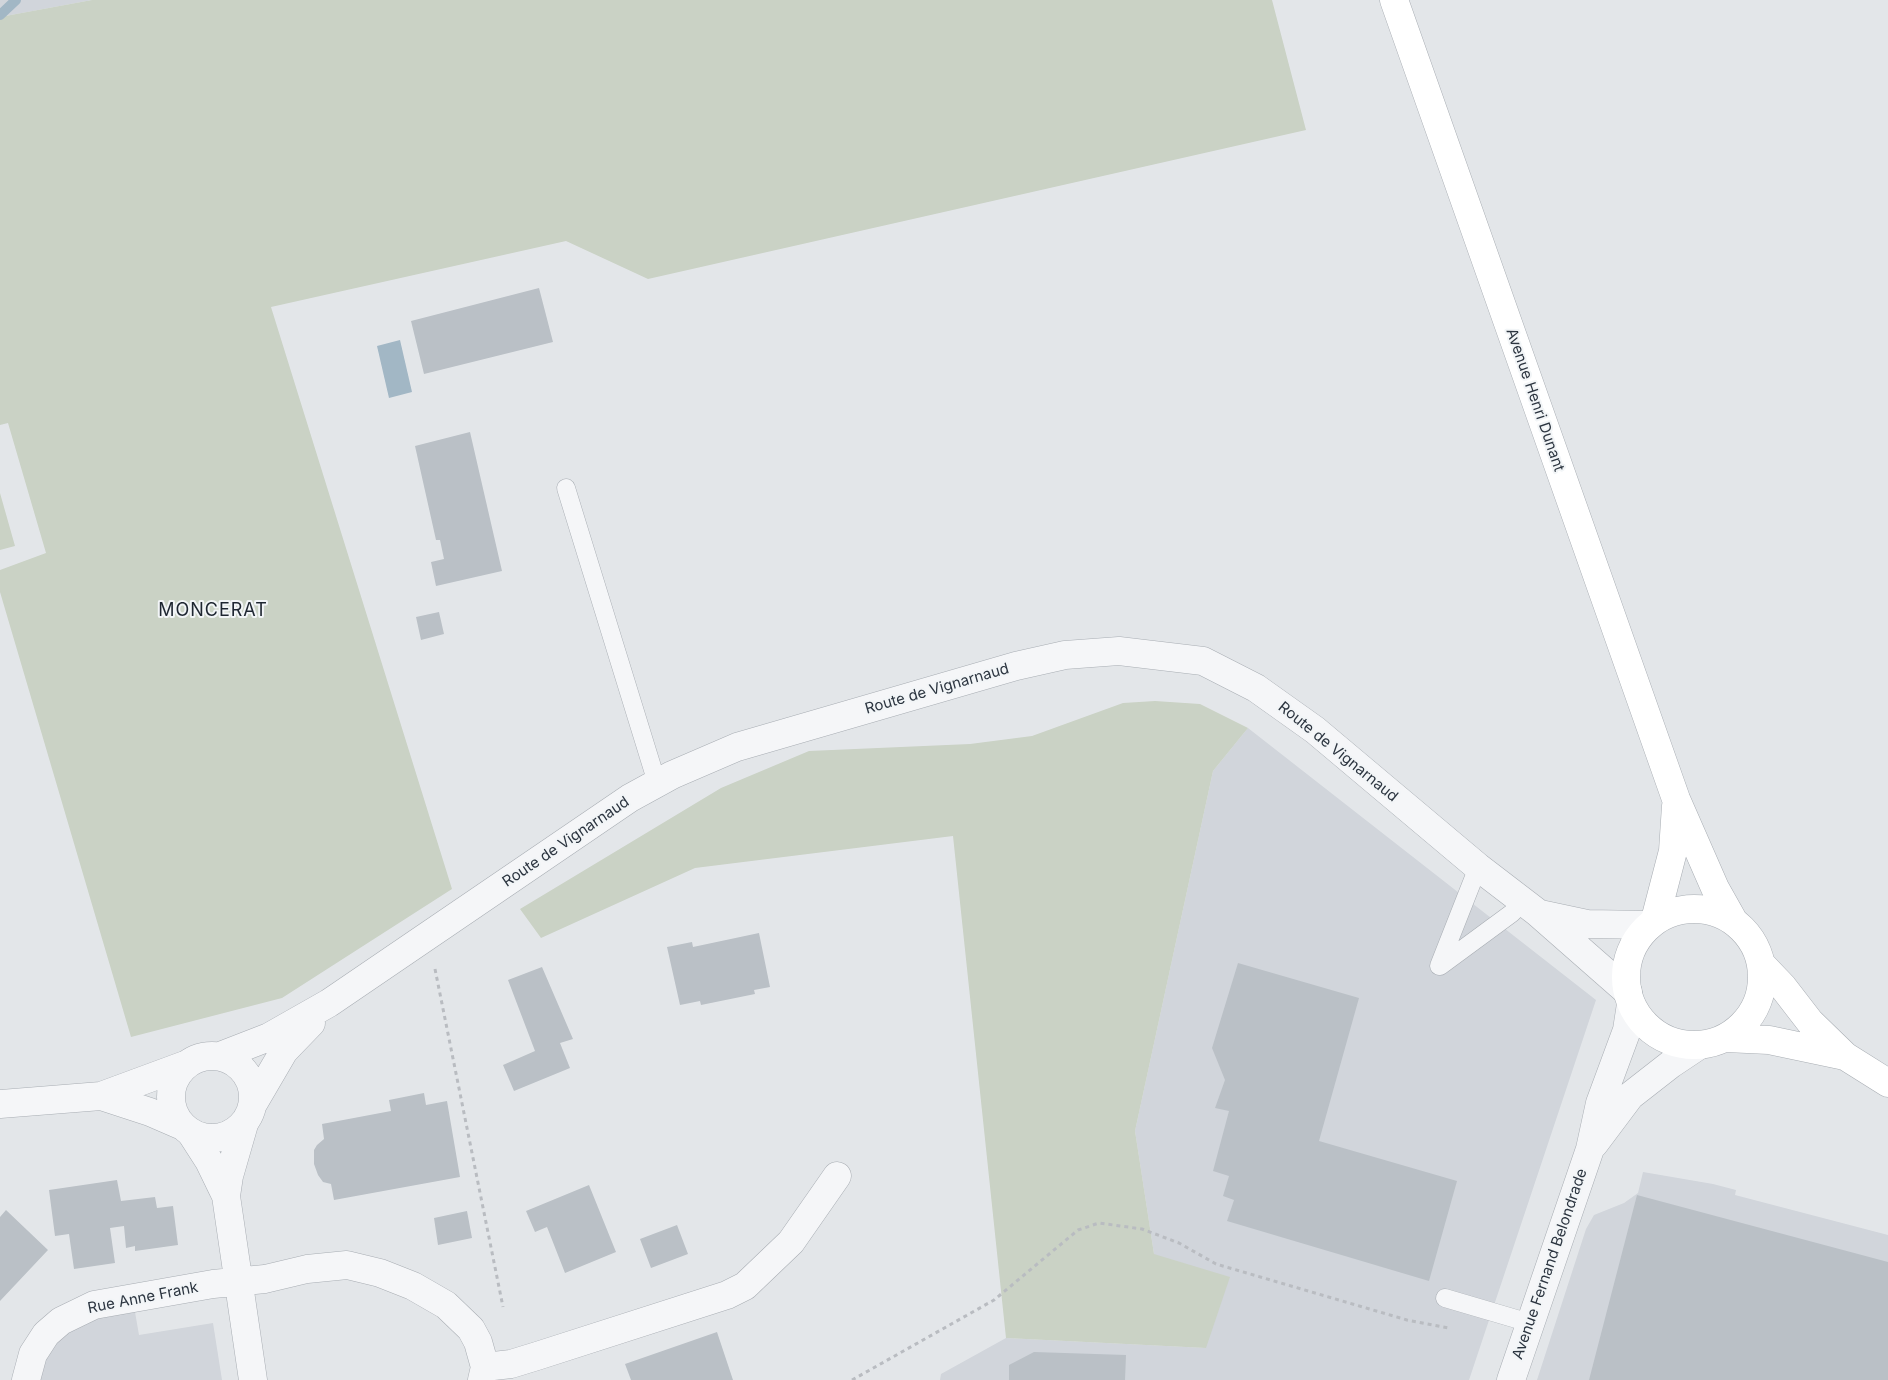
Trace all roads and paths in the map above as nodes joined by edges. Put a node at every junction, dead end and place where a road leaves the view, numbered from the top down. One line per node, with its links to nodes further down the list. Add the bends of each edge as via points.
1 (1394, 0): 4 (main road, Avenue Henri Dunant)
2 (566, 488): 3 (lane)
3 (657, 783): 5 (street, Route de Vignarnaud, via 737,747 1006,669 1065,655 1119,651 1203,661 1256,688 1315,730); 9 (street, Route de Vignarnaud, via 630,798)
4 (1676, 799): 7 (main road, Avenue Henri Dunant, via 1715,888); 8 (main road, Avenue Henri Dunant, via 1673,851)
5 (1478, 867): 6 (street, Route de Vignarnaud); 6 (lane, via 1439,966 1512,913)
6 (1531, 908): 8 (street, Route de Vignarnaud, via 1588,924); 11 (street, Route de Vignarnaud)
7 (1733, 920): 8 (main road, via 1702,909 1686,909 1670,913); 10 (main road, via 1753,942)
8 (1653, 923): 11 (main road, via 1634,944 1627,968)
9 (429, 936): 12 (street, Route de Vignarnaud); 28 (path)
10 (1762, 965): 13 (main road, via 1761,994 1748,1020); 16 (main road, via 1783,986 1810,1022)
11 (1630, 998): 14 (main road, via 1642,1022 1658,1036 1677,1044); 23 (street, Avenue Fernand Belondrade, via 1627,1030 1600,1103)
12 (329, 1003): 15 (street, Route de Vignarnaud, via 269,1037); 21 (street, Route de Vignarnaud, via 284,1051)
13 (1726, 1038): 14 (main road); 16 (main road, via 1769,1040)
14 (1698, 1046): 23 (street, Avenue Fernand Belondrade, via 1630,1096)
15 (220, 1056): 17 (street, via 195,1059); 21 (street, via 242,1068 251,1085)
16 (1845, 1056): 18 (main road)
17 (185, 1065): 19 (street); 22 (street, via 176,1075 170,1100 173,1114)
18 (1888, 1083)
19 (101, 1096): 20 (street); 22 (street, via 150,1112)
20 (0, 1104)
21 (248, 1114): 22 (street, via 235,1132 225,1137 202,1138); 25 (street)
22 (186, 1129): 25 (street, via 209,1161)
23 (1590, 1149): 29 (street, Avenue Fernand Belondrade)
24 (837, 1176): 31 (street, via 791,1242 745,1286 727,1295)
25 (226, 1196): 26 (street)
26 (238, 1282): 31 (street, Rue Anne Frank, via 347,1265 380,1273 413,1286 446,1306 471,1329 478,1342); 32 (street, Rue Anne Frank, via 94,1305 78,1312 61,1320 46,1334 33,1354); 33 (street)
27 (1445, 1298): 29 (lane)
28 (503, 1307)
29 (1530, 1323): 35 (street, Avenue Fernand Belondrade)
30 (1453, 1328): 34 (path, via 1407,1320 1216,1264 1179,1243 1142,1229 1099,1223 1078,1230 994,1300)
31 (483, 1374)
32 (26, 1380)
33 (253, 1380)
34 (852, 1380)
35 (1510, 1380)

